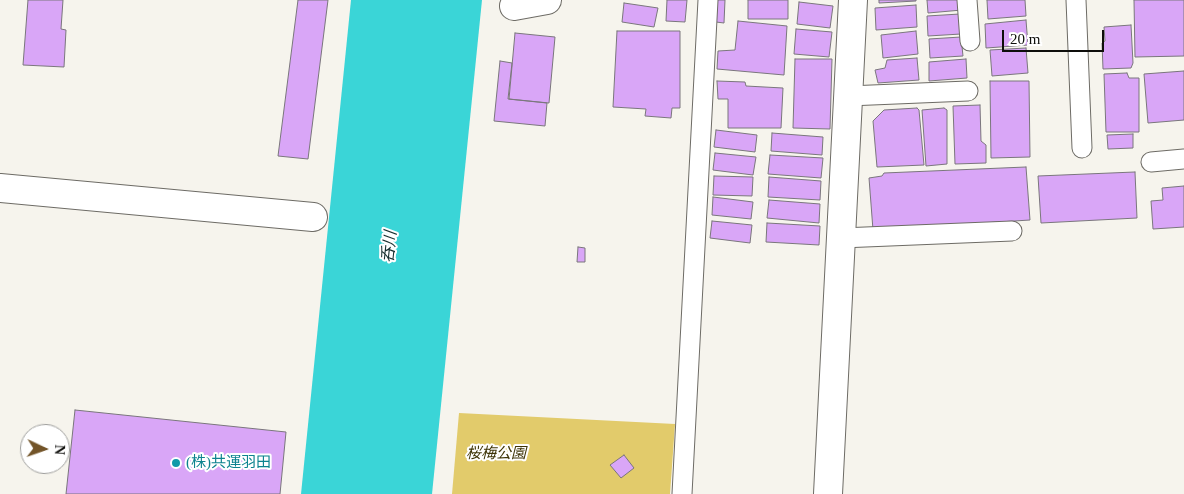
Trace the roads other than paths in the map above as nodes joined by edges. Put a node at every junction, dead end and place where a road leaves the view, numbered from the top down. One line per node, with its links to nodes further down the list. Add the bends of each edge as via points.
1 (547, 0): 6 (street)
2 (708, 0): 17 (lane)
3 (853, 0): 9 (street)
4 (967, 0): 7 (lane)
5 (1076, 0): 10 (lane)
6 (514, 6)
7 (970, 41)
8 (968, 91): 9 (lane)
9 (848, 96): 16 (street)
10 (1082, 148)
11 (1184, 159): 12 (lane)
12 (1151, 162)
13 (0, 188): 14 (street)
14 (313, 217)
15 (1012, 231): 16 (lane)
16 (841, 238): 18 (street)
17 (682, 494)
18 (828, 494)

